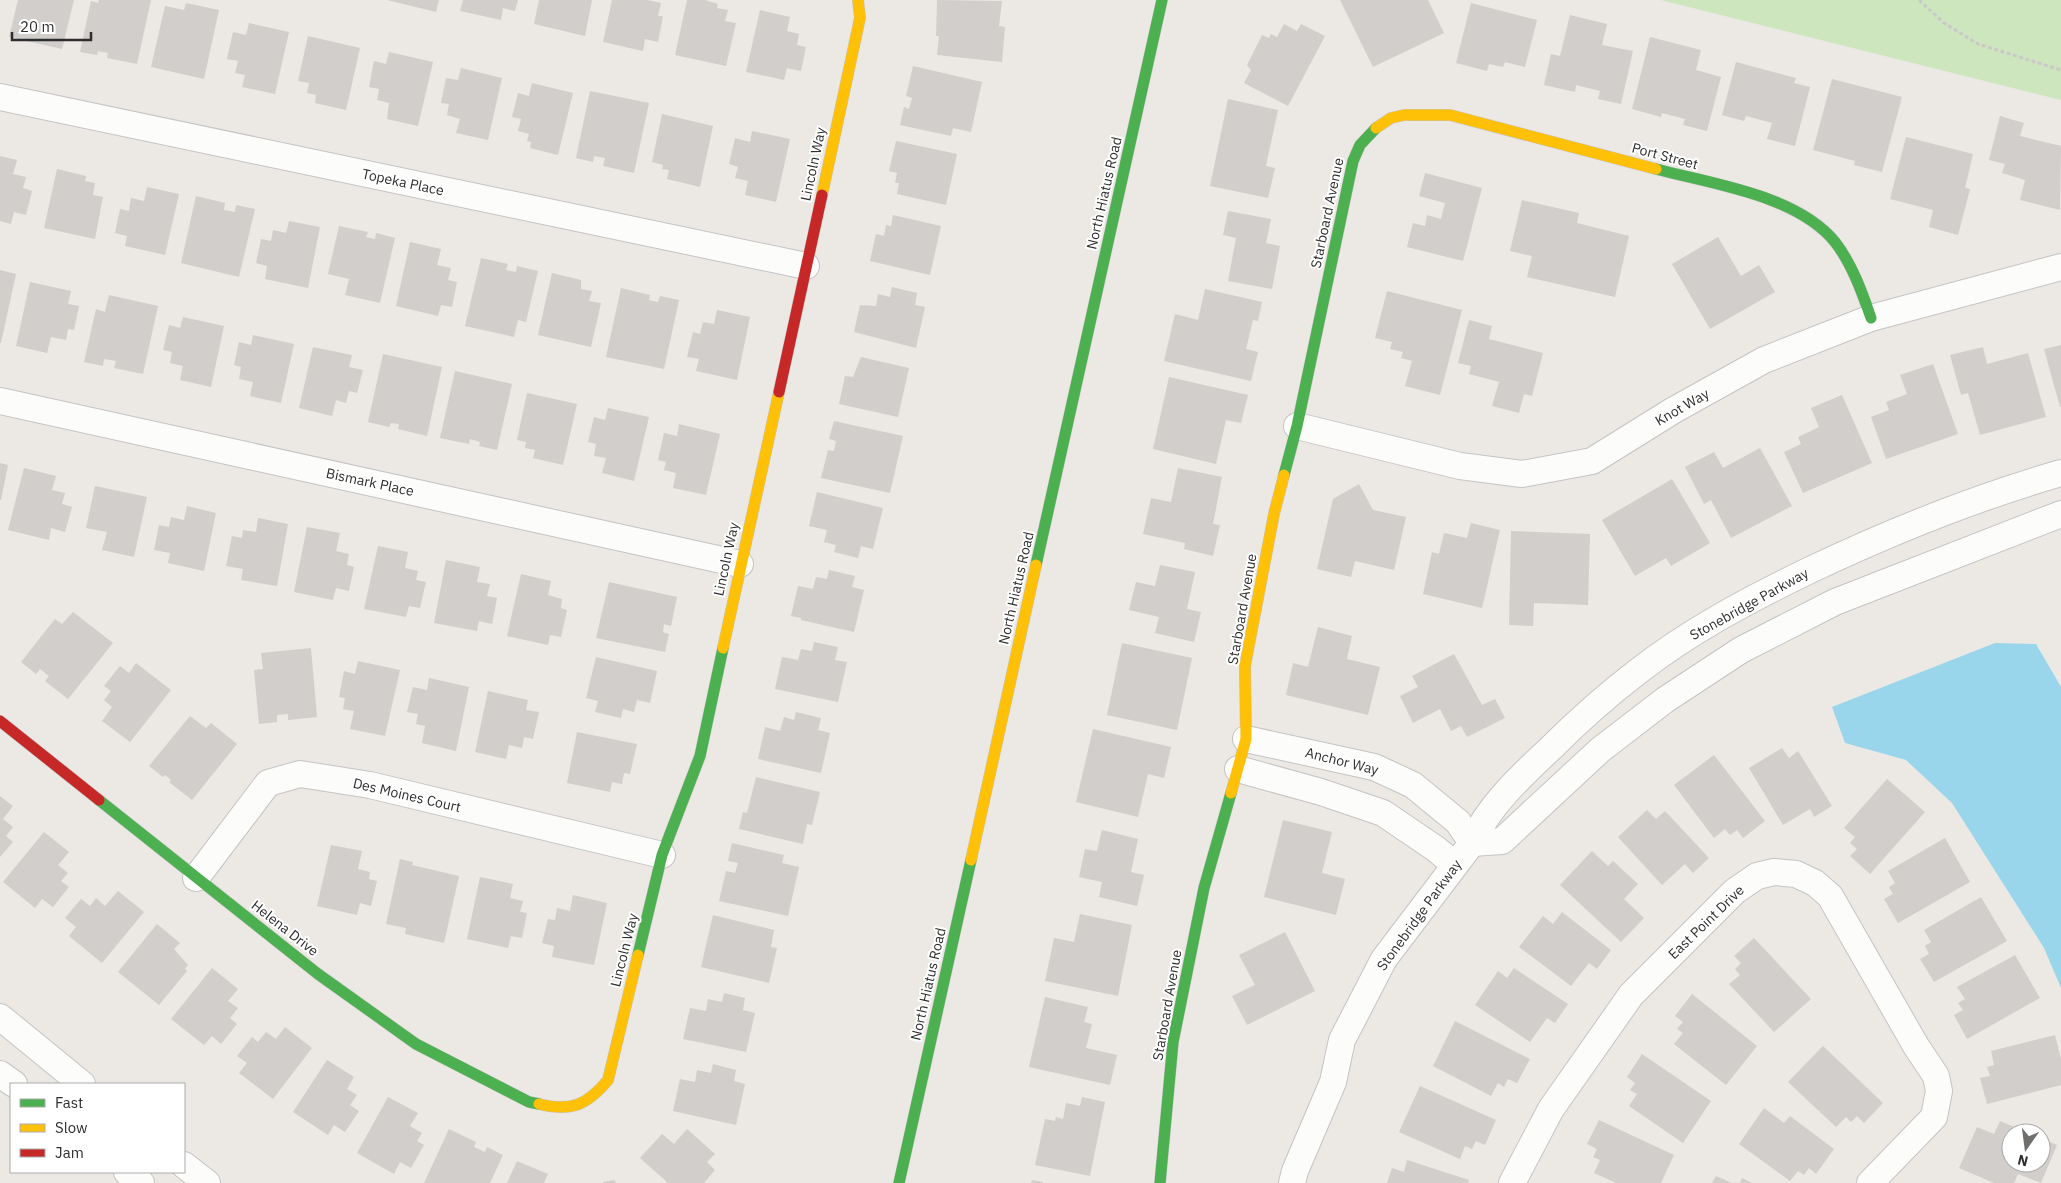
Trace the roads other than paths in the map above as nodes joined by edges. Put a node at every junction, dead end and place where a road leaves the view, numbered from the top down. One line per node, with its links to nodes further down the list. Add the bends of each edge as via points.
1 (858, 0): 5 (street, Lincoln Way, via 860,18)
2 (1162, 0): 29 (street, North Hiatus Road)
3 (0, 98): 5 (street, Topeka Place)
4 (1393, 118): 7 (street, Port Street, via 1404,113 1450,115 1776,201 1814,222 1843,250 1858,279); 9 (street, Starboard Avenue, via 1368,133 1353,161)
5 (806, 266): 12 (street, Lincoln Way)
6 (2061, 267): 7 (street, Knot Way)
7 (1871, 318): 9 (street, Knot Way, via 1764,360 1592,461 1522,474 1460,466)
8 (0, 401): 12 (street, Bismark Place)
9 (1297, 426): 14 (street, Starboard Avenue, via 1274,514 1245,666)
10 (2061, 473): 16 (street, Stonebridge Parkway, via 1938,514 1860,546 1708,624 1637,672 1587,713 1511,789 1481,824)
11 (2061, 514): 16 (street, via 1835,602 1741,650 1665,700 1600,750 1502,841)
12 (740, 564): 17 (street, Lincoln Way, via 700,756)
13 (0, 721): 19 (street, Helena Drive)
14 (1246, 740): 15 (street, Starboard Avenue); 16 (street, Anchor Way, via 1374,767 1413,785 1458,822)
15 (1238, 769): 18 (street, via 1383,813); 30 (street, Starboard Avenue, via 1204,888 1173,1042)
16 (1472, 843): 18 (street, Stonebridge Parkway)
17 (662, 855): 19 (street, Des Moines Court, via 370,785 300,774 268,783); 24 (street, Lincoln Way, via 608,1080 596,1094)
18 (1455, 865): 31 (street, Stonebridge Parkway, via 1384,959 1342,1040 1333,1082)
19 (196, 878): 24 (street, Helena Drive, via 318,974 416,1044 529,1102 556,1108)
20 (0, 1017): 23 (street)
21 (0, 1074): 22 (street)
22 (13, 1083)
23 (81, 1083)
24 (578, 1106)
25 (185, 1166): 28 (street)
26 (128, 1173): 27 (street)
27 (141, 1183)
28 (207, 1183)
29 (899, 1183)
30 (1160, 1183)
31 (1292, 1183)
32 (1512, 1183): 33 (street, East Point Drive, via 1551,1109 1631,995 1735,891 1757,876 1774,872 1796,874 1815,883 1830,896 1936,1076 1938,1104 1934,1117)
33 (1870, 1183)

